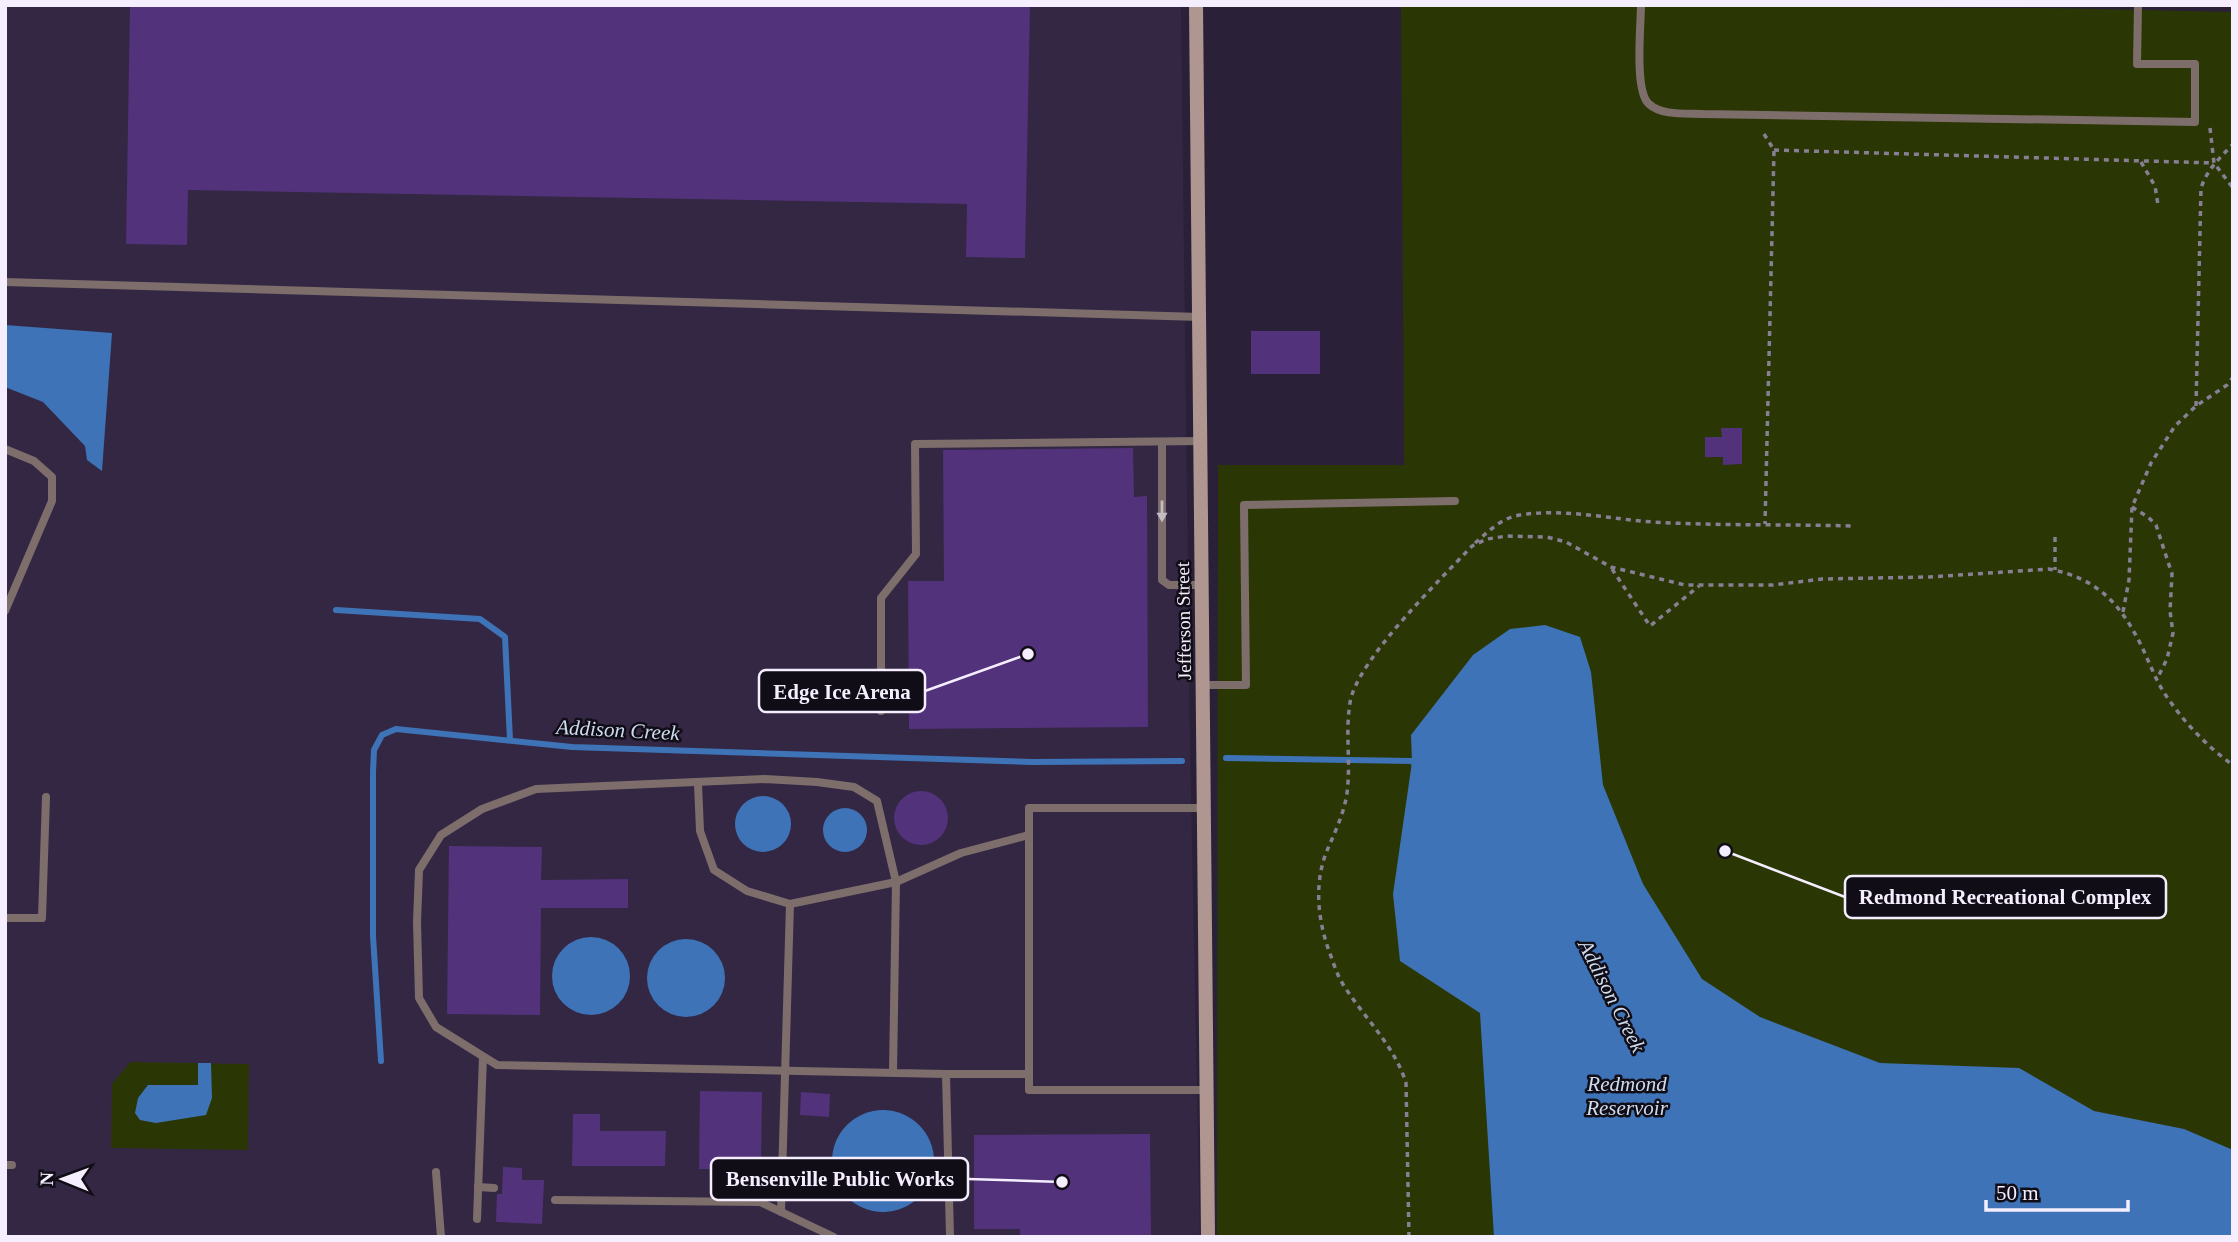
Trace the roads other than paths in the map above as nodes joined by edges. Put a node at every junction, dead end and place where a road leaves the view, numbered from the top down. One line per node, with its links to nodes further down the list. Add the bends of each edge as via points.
1 (1196, 5): 5 (street, Jefferson Street)
2 (1641, 5): 3 (lane, via 1641,81 1649,104 1662,111 2195,122 2195,64 2137,64)
3 (2138, 5)
4 (5, 282): 5 (lane)
5 (1200, 317): 6 (street, Jefferson Street)
6 (1201, 441): 7 (lane); 10 (street, Jefferson Street)
7 (1162, 443): 10 (lane, one-way to 10, via 1162,580 1169,585); 13 (lane, via 915,444 916,554 881,598)
8 (5, 449): 11 (lane, via 34,461 52,477 52,501)
9 (1455, 501): 12 (lane, via 1244,505 1246,685)
10 (1202, 585): 12 (street, Jefferson Street)
11 (5, 611)
12 (1203, 685): 16 (street, Jefferson Street)
13 (881, 711)
14 (698, 784): 18 (lane, via 765,779 854,787 877,800); 19 (lane, via 700,831 715,870 747,891); 21 (lane, via 536,789 482,809 441,835 419,870 419,998 436,1027)
15 (46, 797): 20 (lane, via 42,918)
16 (1204, 808): 17 (lane, via 1028,808); 26 (street, Jefferson Street)
17 (1029, 835): 18 (lane, via 961,853); 25 (lane)
18 (896, 882): 19 (lane); 23 (lane)
19 (790, 904): 22 (lane)
20 (5, 918)
21 (483, 1057): 22 (lane, via 497,1065); 28 (lane)
22 (784, 1072): 23 (lane); 31 (lane)
23 (893, 1073): 24 (lane)
24 (946, 1074): 25 (lane); 35 (lane)
25 (1029, 1074): 26 (lane, via 1029,1090)
26 (1207, 1090): 36 (street, Jefferson Street)
27 (436, 1172): 33 (lane)
28 (478, 1187): 29 (lane); 32 (lane)
29 (494, 1188)
30 (555, 1200): 31 (lane, via 760,1202)
31 (781, 1212): 34 (lane)
32 (477, 1219)
33 (441, 1237)
34 (834, 1237)
35 (950, 1237)
36 (1208, 1237)

